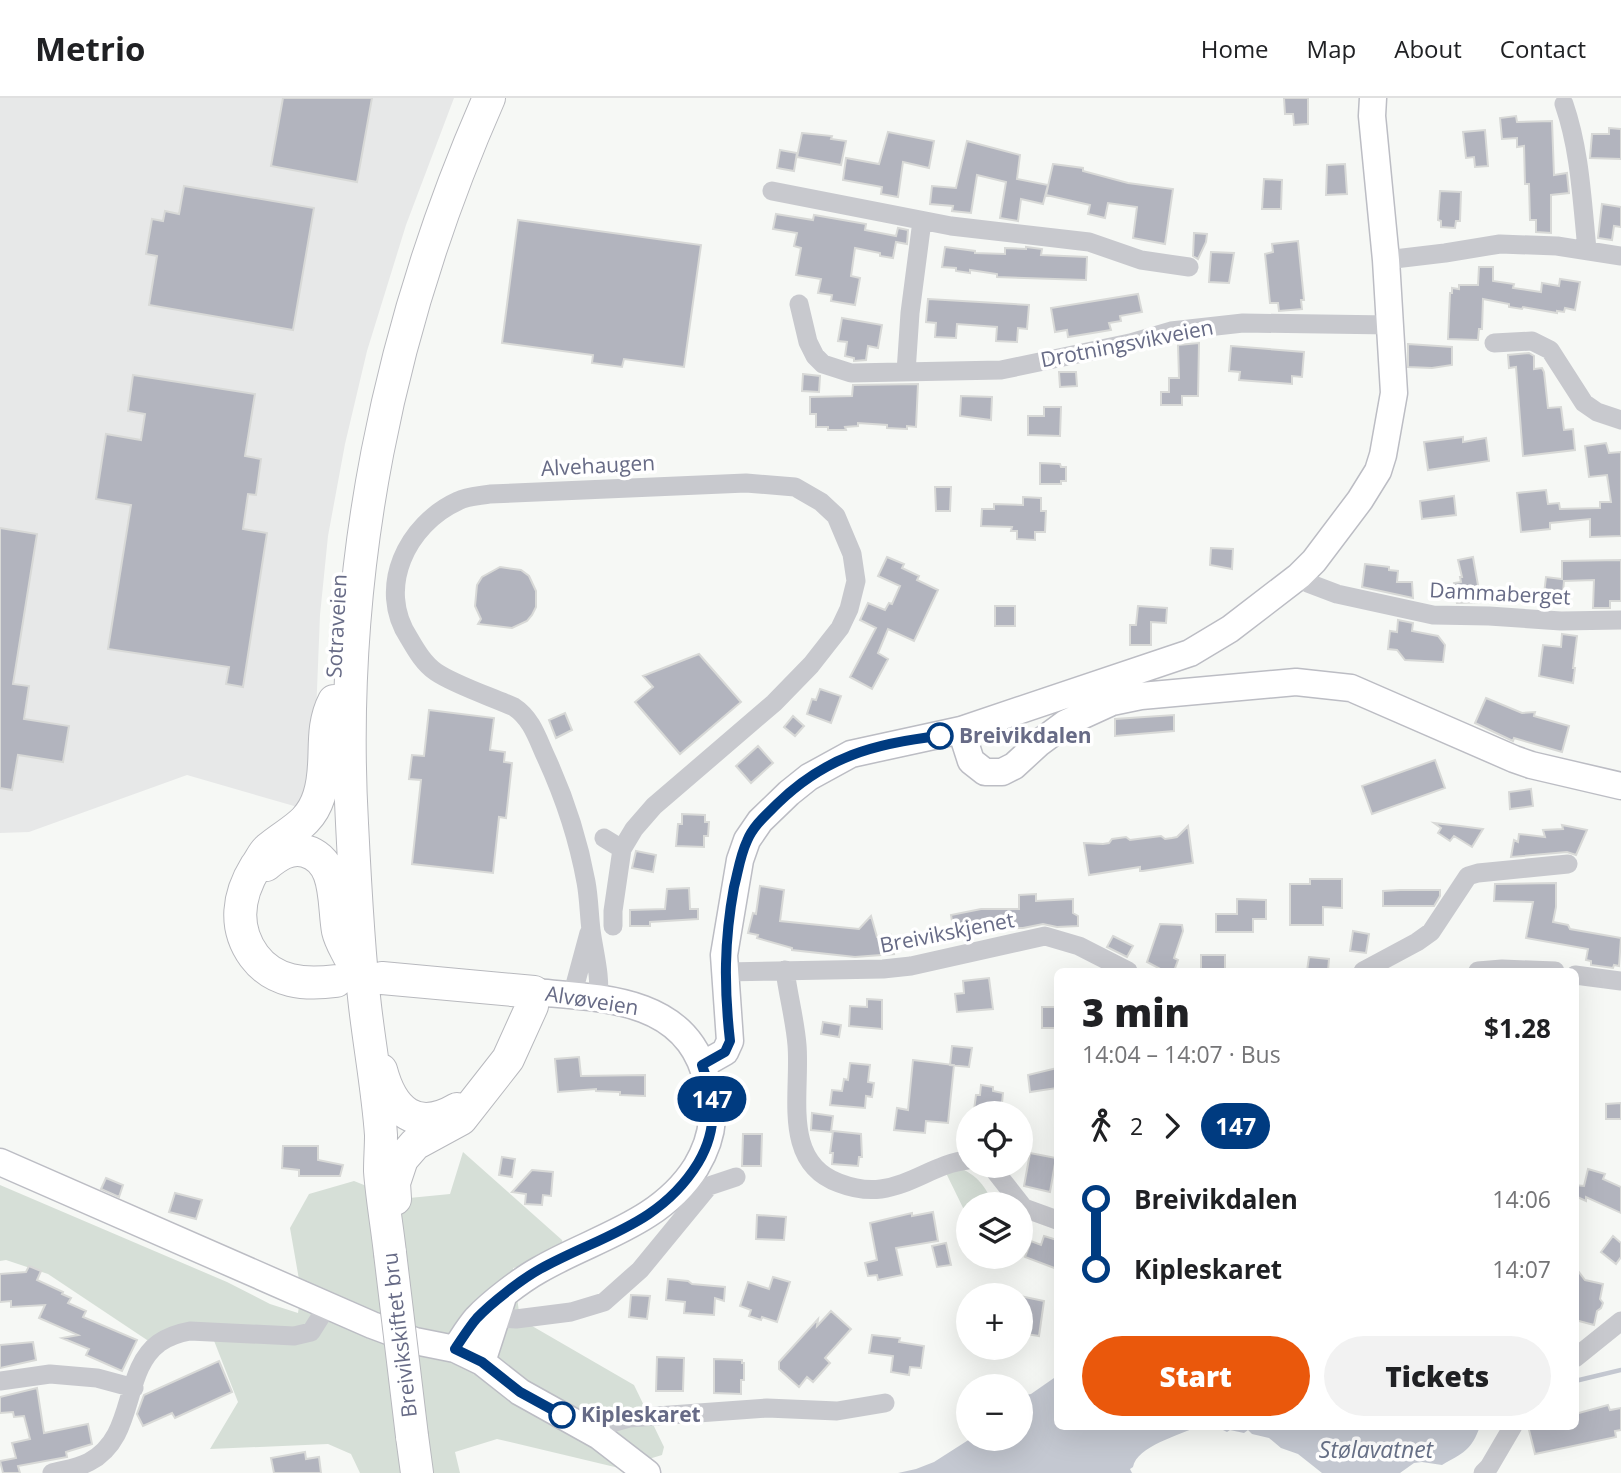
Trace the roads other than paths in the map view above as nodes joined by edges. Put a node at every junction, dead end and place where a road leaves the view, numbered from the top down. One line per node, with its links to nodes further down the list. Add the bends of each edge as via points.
1 (468, 98): 18 (highway, Sotraveien, via 411,244 364,416 340,572)
2 (489, 98): 29 (highway, Sotraveien, via 449,195 412,305 384,415 365,517 349,716)
3 (1373, 98): 9 (main road)
4 (1564, 104): 7 (street, via 1579,170)
5 (772, 191): 6 (street)
6 (922, 221): 10 (street, via 1089,242 1141,260); 14 (street)
7 (1587, 249): 8 (street); 9 (street, via 1500,244)
8 (1621, 256)
9 (1386, 260): 12 (main road)
10 (1189, 267)
11 (799, 304): 14 (street, Drotningsvikveien, via 808,342 822,364 851,373)
12 (1391, 325): 14 (street, Drotningsvikveien, via 1243,323 1171,331 1001,370); 16 (main road, via 1394,393 1378,471 1341,527)
13 (1494, 343): 15 (street, via 1532,341 1550,350 1584,403)
14 (906, 372)
15 (1621, 420)
16 (1299, 576): 17 (street, Dammaberget, via 1337,594 1433,615); 19 (main road, via 1230,629 1189,653)
17 (1621, 620)
18 (334, 701): 24 (highway, via 325,718 319,796 309,816 267,850); 29 (highway, Sotraveien, via 337,838)
19 (961, 730): 20 (main road, via 976,767 1002,772 1066,723 1112,702 1319,683 1351,688 1531,765); 30 (main road, via 839,758 789,793 760,821 740,860)
20 (1621, 786)
21 (604, 838): 22 (street)
22 (622, 849): 25 (street, Alvehaugen); 34 (street, Alvehaugen, via 654,806 774,703 840,628 856,580 852,554 839,519 795,487 746,483 461,499 421,527 399,566 397,613 422,659 435,672 525,714 560,787 587,885 590,929)
23 (1568, 864): 27 (street, via 1468,876 1431,932)
24 (250, 876): 29 (highway, via 241,898 240,922 249,948 272,973 306,984); 29 (highway, via 288,851 319,857 330,874 338,934)
25 (613, 926)
26 (1122, 968): 28 (street, Breivikskjenet, via 1079,946 1045,936 883,970)
27 (1369, 968)
28 (785, 970): 30 (street, Breivikskjenet); 38 (street, via 797,1043 797,1127 801,1145 817,1171 845,1185 881,1189)
29 (358, 972): 33 (highway); 36 (highway, via 372,1002 382,1071 391,1099 400,1109 415,1117 439,1118); 41 (highway, Sotraveien, via 371,1138)
30 (724, 972): 35 (main road, via 730,1041 725,1052)
31 (1579, 976): 32 (street)
32 (1621, 981)
33 (520, 991): 34 (main road, Alvøveien); 36 (highway)
34 (585, 997): 35 (main road, Alvøveien, via 624,1002 667,1020 692,1045)
35 (702, 1065): 44 (main road, Alvøveien, via 712,1095 713,1121 703,1155 686,1182 660,1207 631,1225 519,1282)
36 (485, 1087): 41 (highway, via 461,1119 408,1151)
37 (0, 1162): 43 (main road)
38 (956, 1162)
39 (736, 1177): 44 (street, via 709,1186 640,1270 604,1303 516,1319)
40 (1000, 1178): 42 (street, via 1024,1208)
41 (386, 1188): 55 (highway, Breivikskiftet bru, bridge)
42 (1054, 1219)
43 (328, 1305): 46 (main road, via 415,1341); 50 (street, via 311,1332 294,1336 200,1331 173,1335 153,1349)
44 (495, 1309): 46 (main road, Alvøveien, via 475,1320); 48 (main road)
45 (1621, 1321): 47 (street)
46 (455, 1349): 48 (main road)
47 (1579, 1355)
48 (482, 1362): 53 (main road, via 520,1392)
49 (0, 1381): 50 (street, via 51,1374 97,1378)
50 (134, 1388): 54 (street, via 122,1425 108,1447 88,1463)
51 (886, 1403): 53 (street, via 837,1411 767,1408 629,1418 604,1425)
52 (1511, 1430): 57 (street)
53 (599, 1436): 56 (main road)
54 (52, 1473)
55 (417, 1473)
56 (647, 1473)
57 (1483, 1473)

